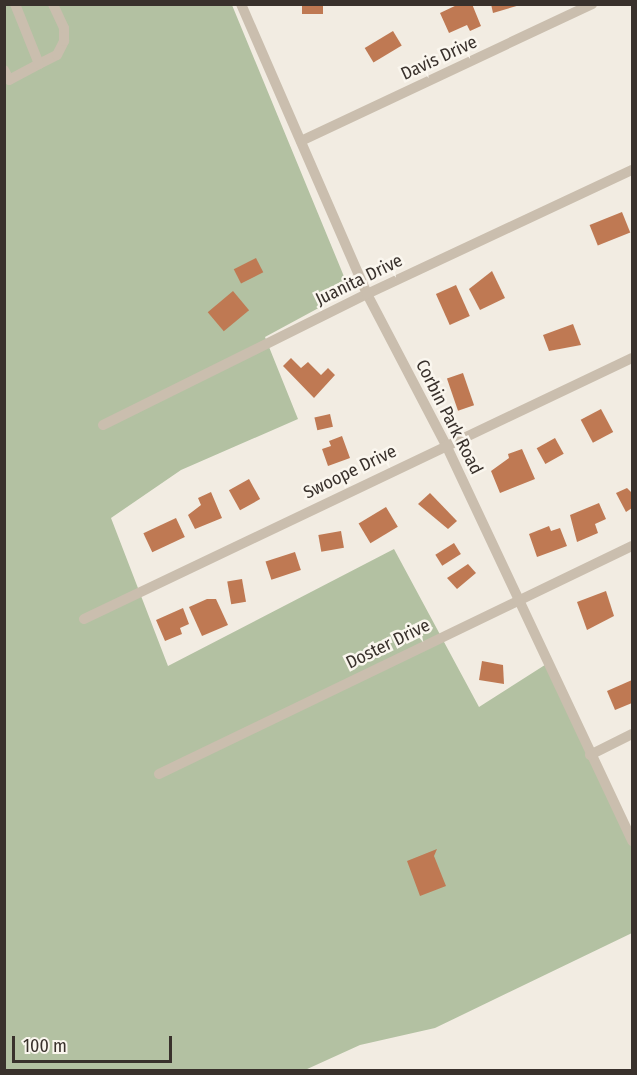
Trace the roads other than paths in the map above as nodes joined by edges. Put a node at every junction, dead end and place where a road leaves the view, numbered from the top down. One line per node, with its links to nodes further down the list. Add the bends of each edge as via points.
1 (15, 4): 5 (street)
2 (53, 4): 5 (street, via 64,28 64,41 57,55)
3 (241, 4): 7 (street, Corbin Park Road)
4 (592, 4): 7 (street, Davis Drive)
5 (39, 64): 6 (street)
6 (6, 78)
7 (301, 141): 9 (street, Corbin Park Road)
8 (633, 170): 9 (street, Juanita Drive)
9 (367, 294): 11 (street, Juanita Drive); 12 (street, Corbin Park Road)
10 (633, 358): 12 (street, Swoope Drive)
11 (103, 425)
12 (446, 445): 14 (street, Corbin Park Road); 15 (street, Swoope Drive)
13 (633, 546): 14 (street, Doster Drive)
14 (517, 600): 17 (street, Corbin Park Road); 18 (street, Doster Drive)
15 (84, 620)
16 (633, 734): 17 (street)
17 (590, 755): 19 (street, Corbin Park Road)
18 (159, 774)
19 (633, 841)

